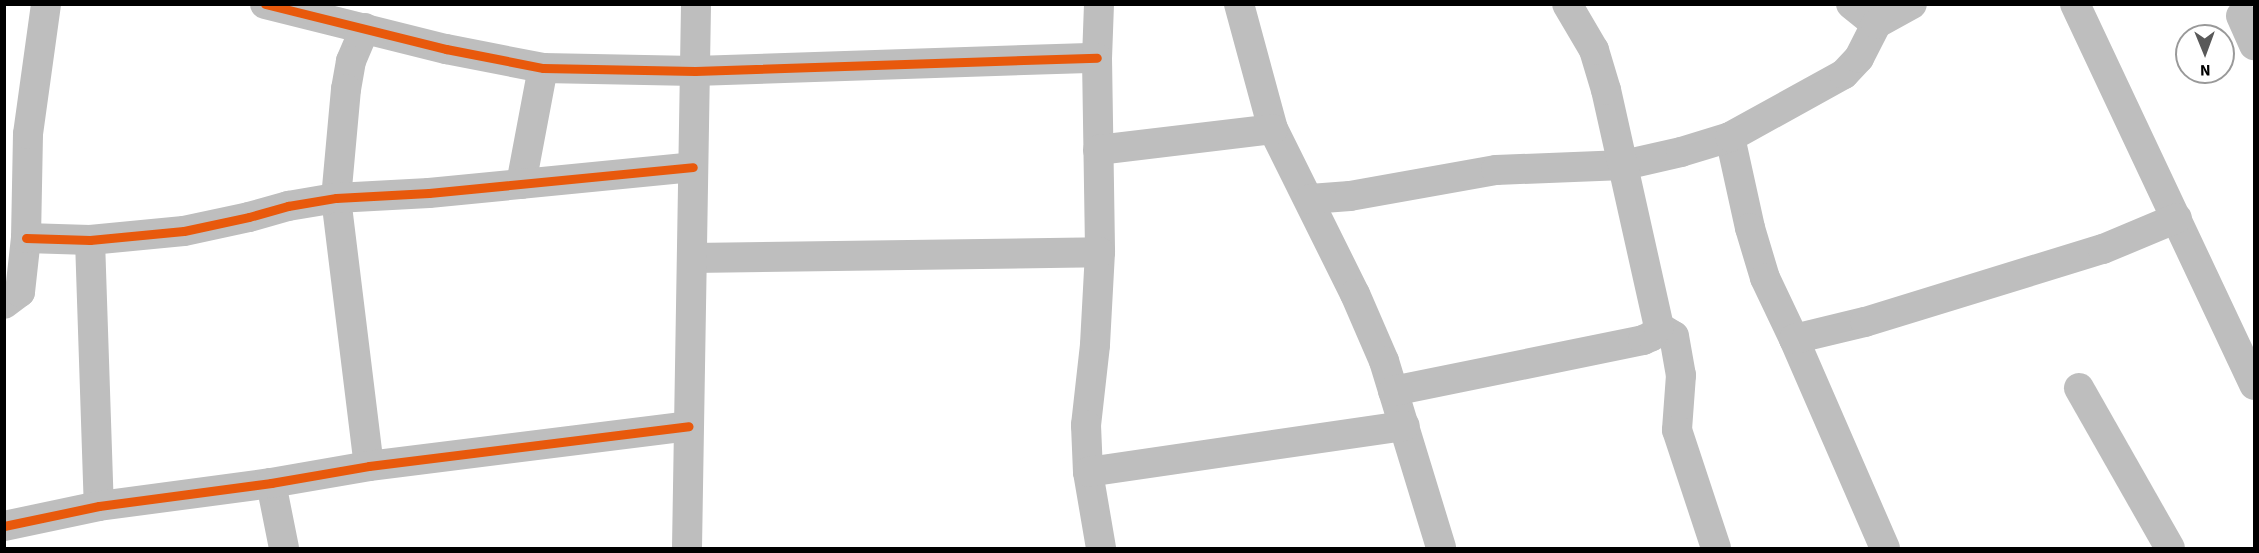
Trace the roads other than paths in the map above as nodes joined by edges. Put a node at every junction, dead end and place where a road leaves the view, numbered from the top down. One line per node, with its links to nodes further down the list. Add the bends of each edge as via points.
1 (46, 4): 26 (street, via 28,134)
2 (265, 4): 12 (street)
3 (696, 4): 16 (street)
4 (1099, 4): 14 (street)
5 (1239, 4): 17 (street)
6 (1567, 4): 20 (street, via 1594,50)
7 (1851, 4): 11 (street)
8 (1912, 4): 11 (street)
9 (2074, 4): 25 (street)
10 (2241, 16): 13 (street)
11 (1876, 24): 18 (street, via 1859,58 1844,74)
12 (364, 28): 15 (street); 23 (street, via 350,70)
13 (2254, 45)
14 (1097, 58): 16 (street); 19 (street)
15 (543, 68): 16 (street); 22 (street)
16 (695, 71): 21 (street)
17 (1273, 129): 19 (street); 24 (street)
18 (1730, 137): 20 (street); 32 (street, via 1765,278)
19 (1098, 150): 28 (street)
20 (1624, 165): 24 (street, via 1496,170 1350,196); 31 (street)
21 (693, 167): 22 (street); 29 (street)
22 (521, 184): 23 (street)
23 (336, 198): 27 (street, via 184,231); 38 (street)
24 (1310, 199): 35 (street, via 1355,294)
25 (2177, 218): 32 (street, via 2103,249 1865,322); 33 (street)
26 (26, 238): 27 (street); 30 (street, via 20,292)
27 (90, 240): 41 (street)
28 (1100, 252): 29 (street); 39 (street, via 1086,425)
29 (692, 258): 36 (street)
30 (4, 304)
31 (1659, 327): 35 (street, via 1643,340); 47 (street, via 1674,336 1681,375 1677,430)
32 (1794, 339): 48 (street)
33 (2254, 385)
34 (2079, 388): 49 (street)
35 (1394, 391): 37 (street)
36 (689, 426): 38 (street); 44 (street)
37 (1405, 426): 39 (street); 46 (street)
38 (369, 466): 40 (street)
39 (1088, 472): 45 (street)
40 (271, 483): 41 (street); 43 (street)
41 (99, 506): 42 (street)
42 (4, 526)
43 (284, 549)
44 (687, 549)
45 (1101, 549)
46 (1441, 549)
47 (1716, 549)
48 (1885, 549)
49 (2170, 549)

